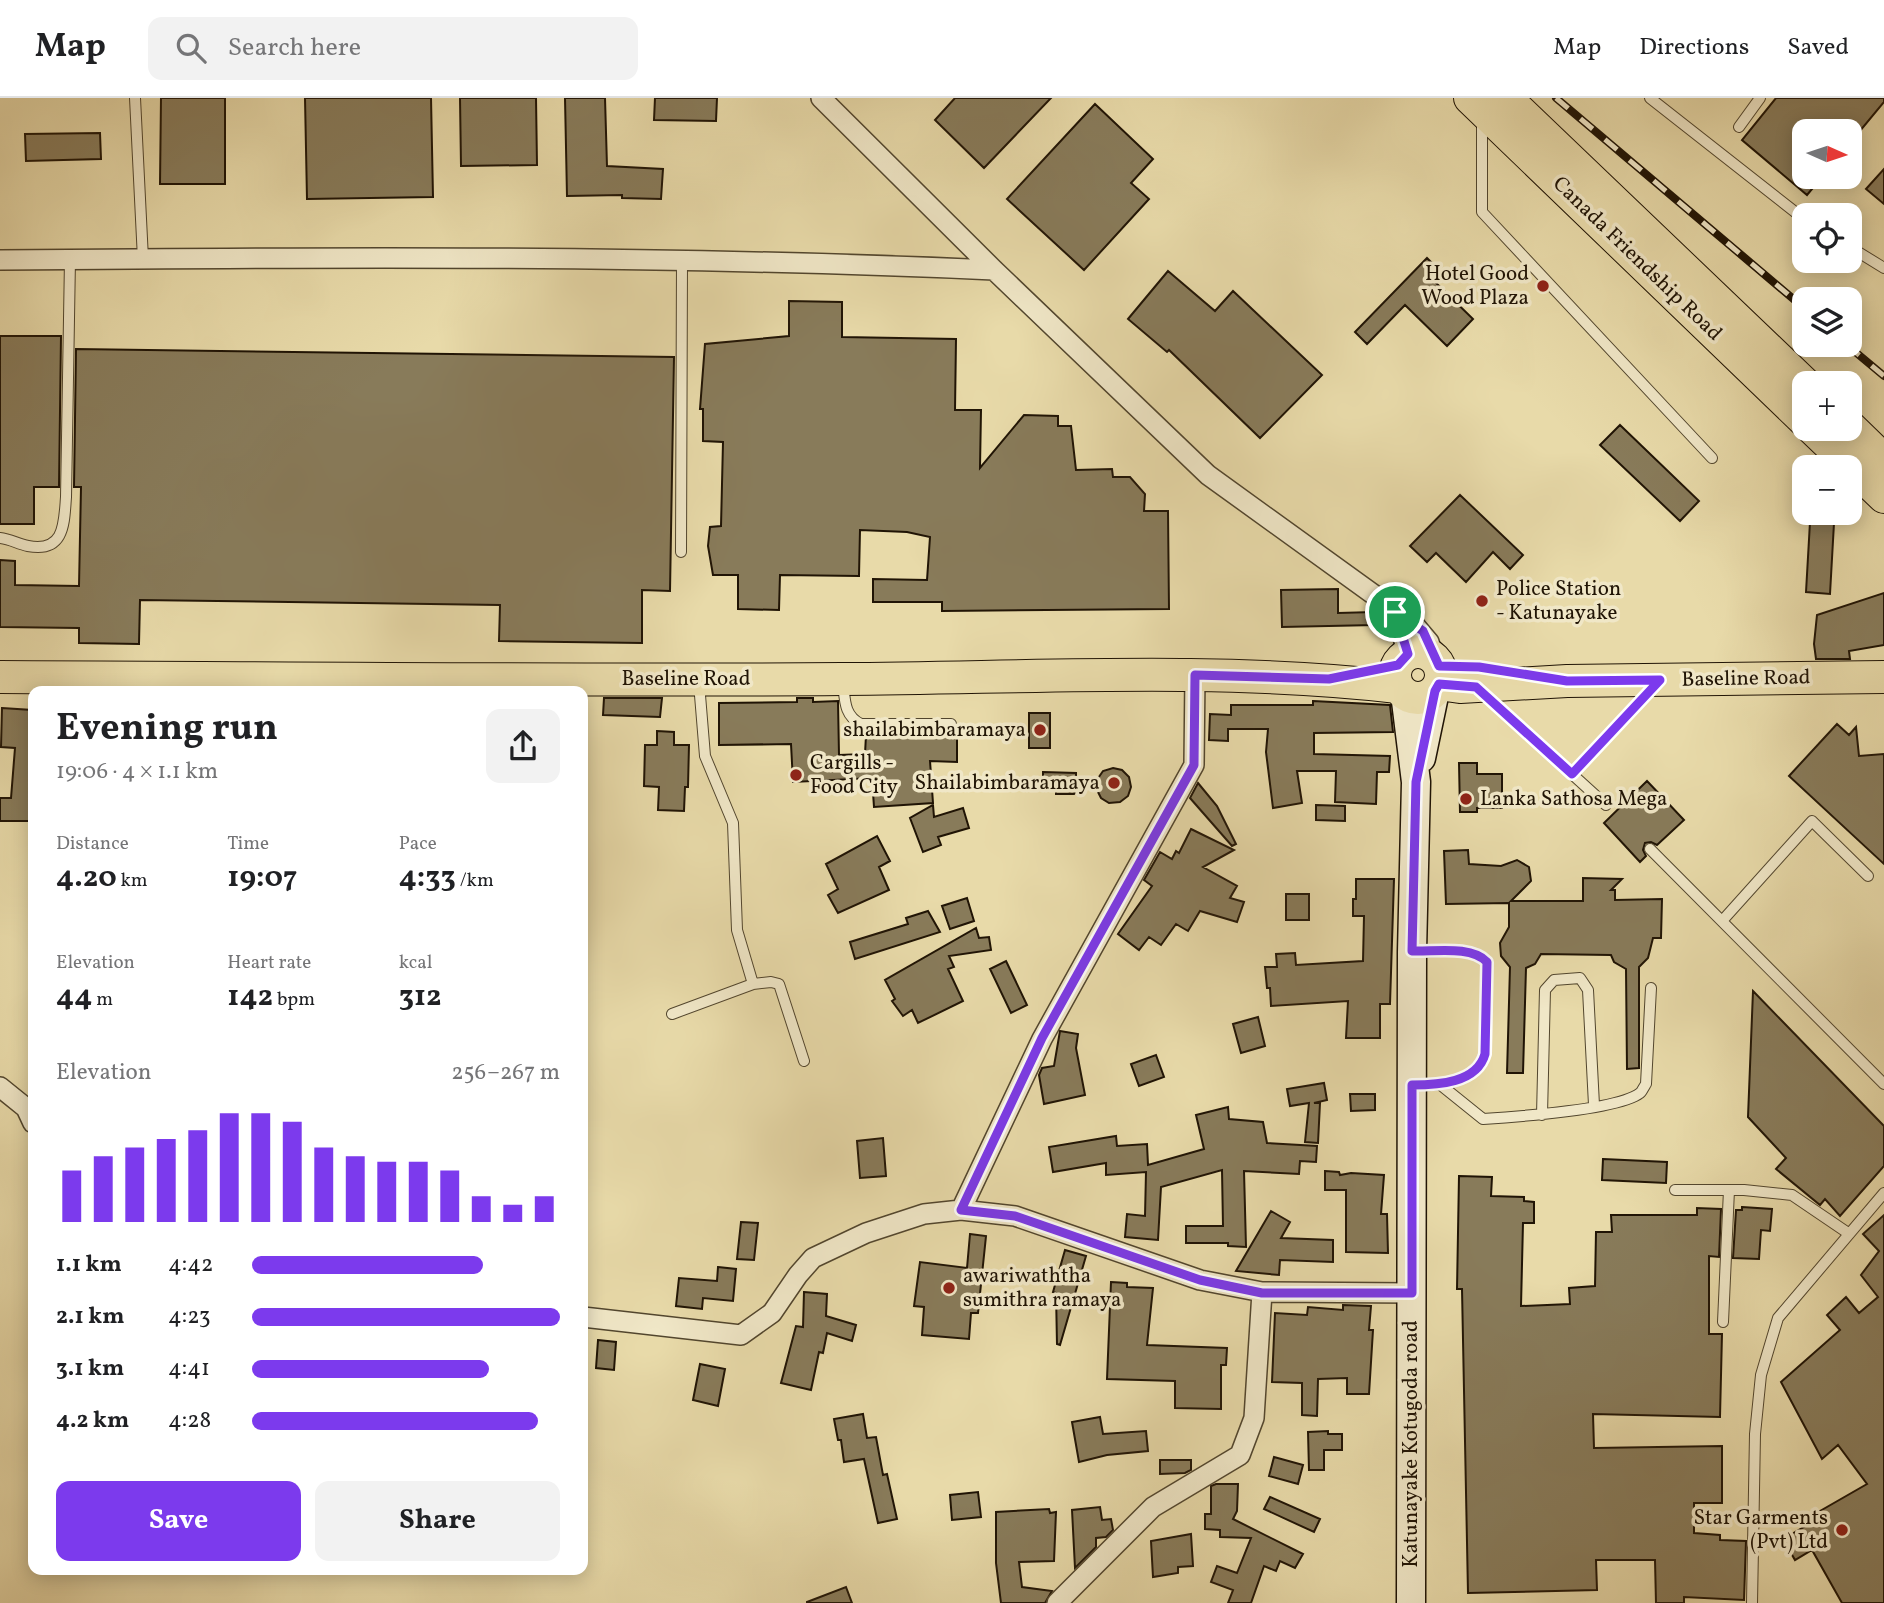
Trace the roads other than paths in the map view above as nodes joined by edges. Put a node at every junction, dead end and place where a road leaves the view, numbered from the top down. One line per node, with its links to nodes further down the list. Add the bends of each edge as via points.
1 (135, 98): 9 (lane)
2 (821, 98): 14 (street)
3 (1650, 98): 7 (lane)
4 (1760, 98): 6 (lane)
5 (1486, 102): 15 (main road, Canada Friendship Road); 16 (main road, Canada Friendship Road); 19 (lane, via 1482,212)
6 (1738, 127)
7 (1792, 210)
8 (1862, 254): 13 (lane)
9 (143, 258): 10 (street); 12 (street)
10 (70, 259): 11 (street); 22 (lane, via 63,530 56,541 44,547)
11 (0, 260)
12 (682, 260): 14 (street); 23 (lane)
13 (1884, 268)
14 (994, 270): 25 (street, via 1208,475 1395,612)
15 (1792, 372)
16 (1792, 408)
17 (1862, 439): 20 (main road)
18 (1826, 441): 21 (main road)
19 (1712, 458)
20 (1884, 460)
21 (1884, 497)
22 (0, 538)
23 (681, 552)
24 (1195, 675): 25 (main road, Baseline Road, via 1329,679); 29 (main road, Baseline Road); 56 (street, via 1194,765 1042,1038)
25 (1419, 675): 31 (main road, Baseline Road, via 1479,667); 34 (main road, Baseline Road); 41 (main road, Katunayake Kotugoda road)
26 (0, 677): 32 (main road, Baseline Road)
27 (1884, 677): 30 (main road, Baseline Road)
28 (699, 679): 29 (main road, Baseline Road); 33 (main road, Baseline Road); 42 (lane, via 705,756 733,824 737,930)
29 (842, 679): 35 (lane, via 851,719 861,724)
30 (1660, 680): 31 (main road, Baseline Road); 36 (lane)
31 (1567, 681): 34 (main road, Baseline Road)
32 (77, 684): 33 (main road, Baseline Road)
33 (325, 685)
34 (1476, 687): 36 (lane)
35 (951, 724)
36 (1572, 774): 37 (lane)
37 (1606, 805)
38 (1650, 849): 40 (lane)
39 (1868, 876): 40 (lane, via 1812,821)
40 (1722, 921): 46 (lane)
41 (1412, 951): 47 (main road, Katunayake Kotugoda road); 48 (lane, via 1471,952 1487,962 1483,1063)
42 (753, 984): 44 (lane); 45 (lane, via 779,984)
43 (1651, 989): 50 (lane, via 1646,1084 1640,1093)
44 (672, 1014)
45 (804, 1061)
46 (1884, 1084)
47 (1412, 1085): 48 (lane); 59 (main road, Katunayake Kotugoda road)
48 (1442, 1086): 52 (lane, via 1483,1119)
49 (0, 1087): 51 (street)
50 (1594, 1105): 52 (lane); 52 (lane, via 1588,990 1580,978 1554,980 1545,990)
51 (28, 1112)
52 (1542, 1115)
53 (1675, 1190): 54 (lane)
54 (1729, 1190): 57 (lane, via 1792,1195); 61 (lane)
55 (1884, 1193): 57 (lane)
56 (961, 1210): 58 (street, via 1015,1216 1200,1280); 60 (street, via 924,1214 866,1233 813,1258 772,1313 741,1335)
57 (1848, 1233): 64 (lane, via 1778,1318 1761,1375 1755,1434)
58 (1262, 1293): 59 (street); 62 (street, via 1254,1418 1240,1455 1153,1507)
59 (1412, 1293): 63 (main road, Katunayake Kotugoda road)
60 (588, 1318)
61 (1723, 1322)
62 (1056, 1603)
63 (1411, 1603)
64 (1752, 1603)

